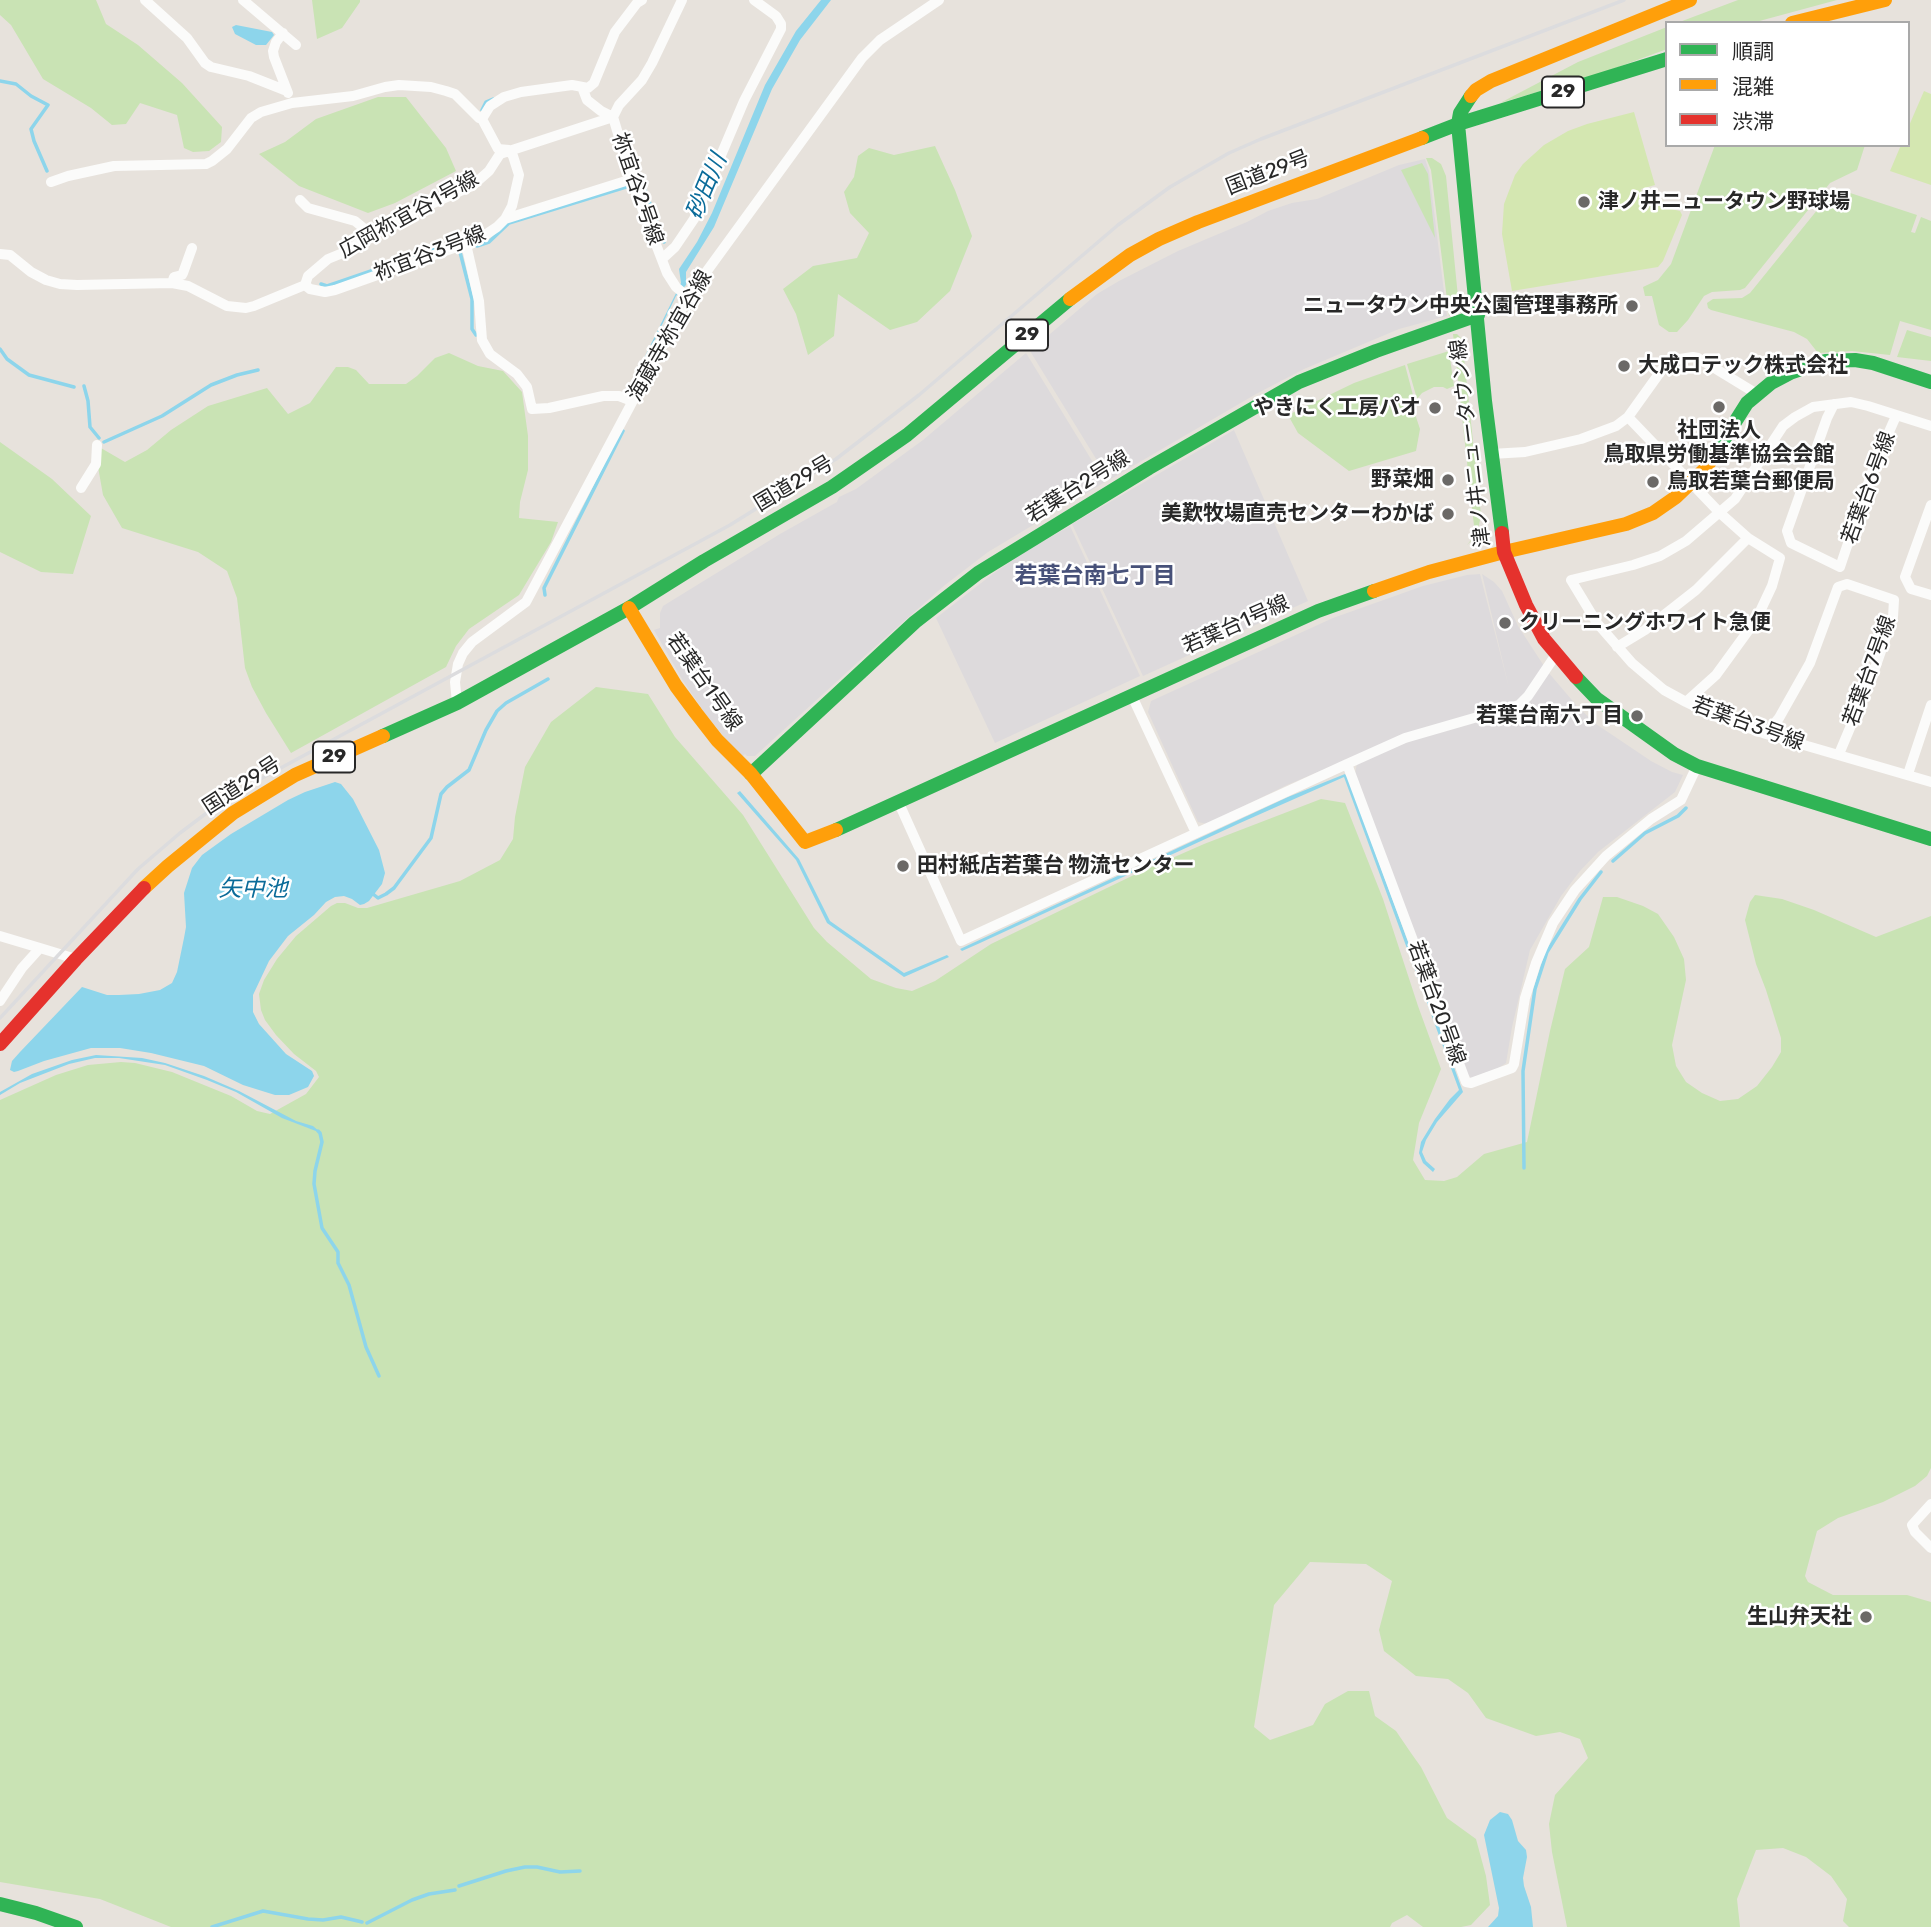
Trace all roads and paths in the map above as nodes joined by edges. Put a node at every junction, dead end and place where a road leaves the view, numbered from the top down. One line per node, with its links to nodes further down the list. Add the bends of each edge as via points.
1 (145, 0): 14 (street, via 187,38 205,63)
2 (243, 0): 10 (street)
3 (642, 0): 13 (street, via 615,32 594,83)
4 (682, 0): 16 (street, via 642,80)
5 (754, 0): 28 (street, via 776,16 780,29 694,219)
6 (939, 0): 31 (street, 海蔵寺祢宜谷線, via 880,40 862,58)
7 (1690, 0): 18 (main road, via 1491,81 1466,101)
8 (1885, 0): 9 (main road)
9 (1800, 21)
10 (283, 33): 11 (street); 14 (street, via 274,47 274,57)
11 (296, 45)
12 (1665, 60): 18 (main road, 国道29号 / 29)
13 (582, 88): 16 (street, 祢宜谷2号線, via 587,100); 17 (street, via 572,85 511,94 490,106)
14 (287, 91): 15 (street)
15 (292, 103): 17 (street, via 399,85 431,87 455,94); 21 (street, via 251,118 227,149 206,164 114,166)
16 (613, 117): 19 (street, 広岡祢宜谷1号線); 20 (street, 祢宜谷2号線)
17 (482, 119): 19 (street, via 498,149)
18 (1458, 124): 32 (main road, 津ノ井ニュータウン線); 49 (main road, 国道29号 / 29, via 1198,222 1130,255 869,462)
19 (509, 150): 23 (street, via 519,174); 24 (street, 広岡祢宜谷1号線, via 472,186)
20 (632, 179): 23 (street, 祢宜谷3号線); 28 (street, 祢宜谷2号線)
21 (51, 182)
22 (300, 200): 24 (street, via 308,208 355,220)
23 (505, 219): 25 (street, 祢宜谷3号線, via 488,235)
24 (372, 235): 30 (street, 広岡祢宜谷1号線, via 328,259 308,276)
25 (466, 244): 30 (street, 祢宜谷3号線, via 335,290 325,292); 35 (street, via 482,340 490,354 527,387 532,409 603,396)
26 (192, 248): 29 (street, via 182,275)
27 (0, 254): 29 (street, 広岡祢宜谷1号線, via 10,255 31,272 60,284)
28 (662, 259): 31 (street, 祢宜谷2号線, via 671,280)
29 (172, 283): 30 (street, 広岡祢宜谷1号線, via 188,285 228,306 246,308)
30 (305, 285)
31 (688, 296): 35 (street, 海蔵寺祢宜谷線)
32 (1478, 315): 41 (main road, 津ノ井ニュータウン線); 60 (main road, 若葉台2号線, via 1299,382 978,573 915,622)
33 (1931, 382): 34 (main road, 若葉台1号線, via 1864,361 1834,361 1790,373)
34 (1757, 394): 38 (street, via 1693,357 1673,360); 42 (main road, 若葉台1号線)
35 (632, 401): 54 (street, 海蔵寺祢宜谷線, via 526,601 463,653 455,682)
36 (1834, 404): 37 (street, 若葉台3号線, via 1851,402); 37 (street, 若葉台6号線, via 1787,531 1791,543 1840,567); 45 (street, 若葉台3号線, via 1813,407 1783,426 1735,499)
37 (1896, 416): 39 (street, 若葉台3号線)
38 (1628, 417): 41 (street, via 1581,439 1525,452); 42 (street)
39 (1931, 426)
40 (97, 444): 43 (street, via 96,464)
41 (1491, 454): 47 (main road, 津ノ井ニュータウン線)
42 (1691, 483): 45 (street); 47 (main road, 若葉台1号線, via 1653,513 1626,524)
43 (81, 488)
44 (1931, 505): 48 (street, via 1905,577 1912,589)
45 (1720, 513): 46 (street); 50 (street, 若葉台3号線, via 1660,556 1571,580)
46 (1748, 538): 50 (street, via 1696,590); 53 (street, via 1780,558 1772,586 1756,620 1716,675)
47 (1504, 552): 51 (main road, 津ノ井ニュータウン線, via 1526,605); 52 (main road, 若葉台1号線, via 1429,572 1318,611)
48 (1931, 595)
49 (629, 608): 54 (main road, 国道29号 / 29); 60 (main road, 若葉台1号線, via 682,695)
50 (1617, 647): 53 (street, 若葉台3号線, via 1664,690)
51 (1556, 653): 58 (street, via 1519,705 1405,738); 59 (main road, 津ノ井ニュータウン線, via 1597,699)
52 (1132, 696): 63 (main road, 若葉台1号線); 64 (street)
53 (1686, 702): 56 (street, 若葉台3号線)
54 (457, 703): 68 (main road, 国道29号 / 29, via 295,775 233,813 168,866)
55 (1931, 705): 61 (street)
56 (1766, 734): 57 (street, 若葉台3号線); 57 (street, 若葉台7号線, via 1810,663 1838,587 1847,584 1895,600 1874,671)
57 (1839, 754): 61 (street, 若葉台3号線)
58 (1347, 764): 59 (street, 若葉台20号線, via 1462,1075 1471,1083 1512,1068 1536,963 1574,890 1606,856 1681,800); 64 (street)
59 (1697, 766): 65 (main road, 津ノ井ニュータウン線)
60 (751, 774): 63 (main road, 若葉台1号線, via 805,842)
61 (1908, 774): 62 (street, 若葉台3号線)
62 (1931, 782)
63 (898, 801): 64 (street, via 961,941)
64 (1196, 833)
65 (1931, 839)
66 (0, 936): 67 (street)
67 (40, 948): 68 (street); 69 (street)
68 (76, 959): 70 (main road, 国道29号 / 29)
69 (0, 1001)
70 (0, 1044)
71 (1931, 1504): 72 (street, via 1912,1525)
72 (1931, 1548)
73 (0, 1904): 74 (main road)
74 (49, 1923): 75 (main road)
75 (76, 1927)

